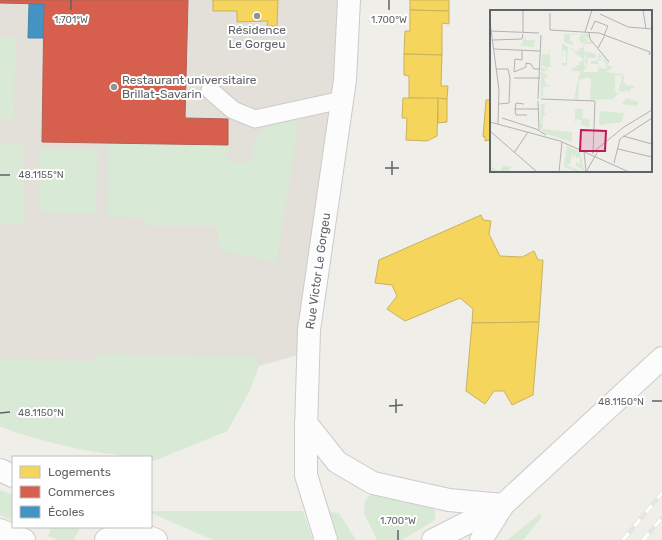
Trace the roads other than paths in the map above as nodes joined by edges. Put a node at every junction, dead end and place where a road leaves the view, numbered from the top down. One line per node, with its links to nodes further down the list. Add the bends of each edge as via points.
1 (349, 0): 3 (street, Rue Victor Le Gorgeu)
2 (210, 90): 3 (lane, via 233,110 255,119)
3 (342, 100): 5 (street, Rue Victor Le Gorgeu, via 309,330)
4 (662, 358): 8 (street)
5 (306, 423): 8 (street, via 337,462 373,482 449,500); 14 (street, Rue Victor Le Gorgeu, via 306,475)
6 (0, 470): 7 (street)
7 (12, 476)
8 (503, 505): 15 (street); 16 (street)
9 (127, 528): 12 (street); 13 (street)
10 (0, 530): 11 (street)
11 (24, 540)
12 (106, 540)
13 (156, 540)
14 (326, 540)
15 (433, 540)
16 (481, 540)

